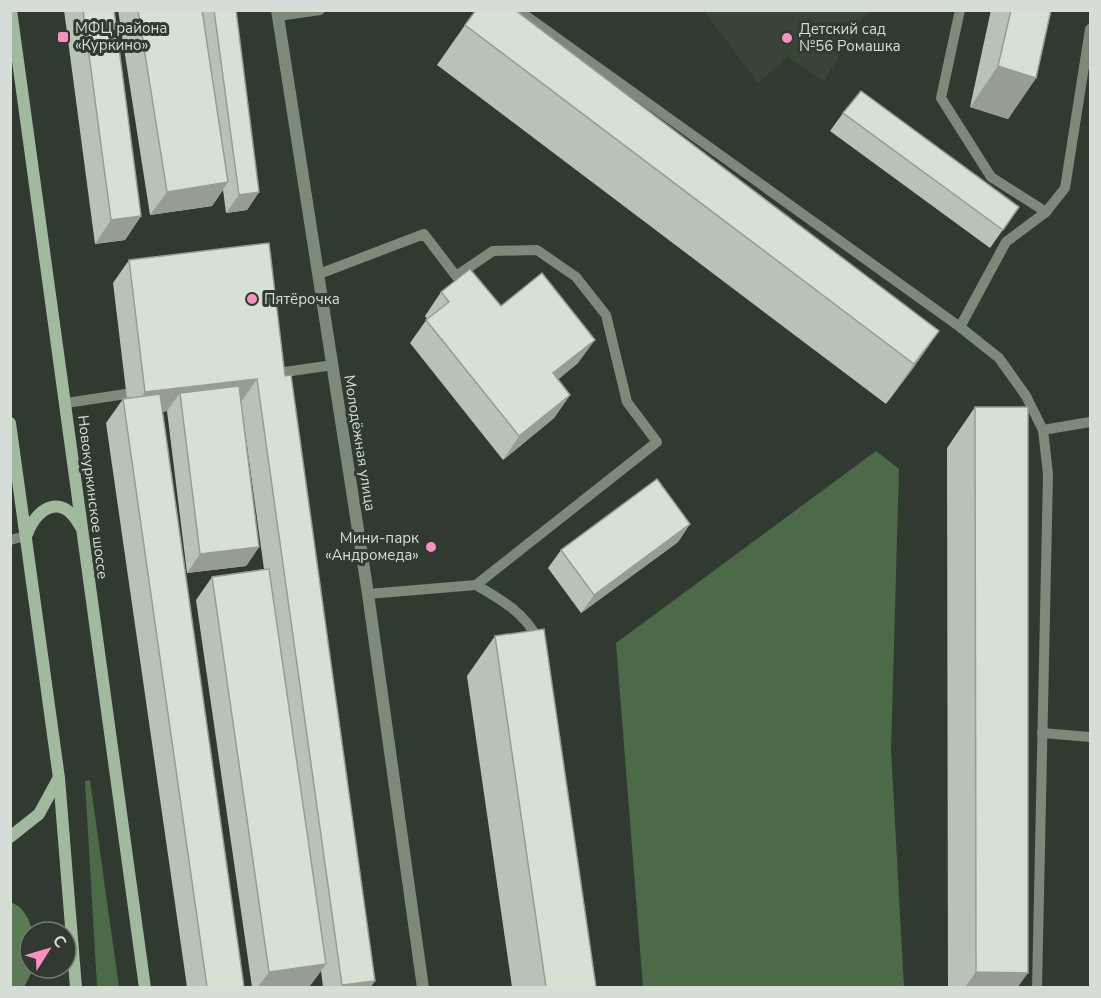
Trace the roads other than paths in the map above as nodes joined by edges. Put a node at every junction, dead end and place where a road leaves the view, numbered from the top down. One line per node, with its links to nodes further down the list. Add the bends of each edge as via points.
1 (10, 10): 13 (main road, Новокуркинское шоссе)
2 (320, 10): 5 (lane)
3 (518, 10): 9 (lane)
4 (960, 10): 7 (lane, via 941,98 991,177)
5 (278, 14): 8 (street, Молодёжная улица)
6 (1090, 29): 7 (lane, via 1065,189)
7 (1046, 212): 9 (lane, via 1006,242)
8 (319, 273): 10 (street, Молодёжная улица); 20 (lane, via 424,234 456,276 493,251 537,250 576,277 606,315 627,402 657,442)
9 (960, 327): 16 (lane, via 999,358 1026,396)
10 (333, 364): 11 (lane); 21 (street, Молодёжная улица)
11 (266, 374)
12 (126, 394): 13 (lane)
13 (66, 403): 17 (main road, Новокуркинское шоссе)
14 (1090, 422): 16 (lane)
15 (10, 423): 18 (main road)
16 (1042, 430): 23 (lane, via 1048,474)
17 (82, 530): 18 (main road, via 66,509 55,507 42,510 32,520); 28 (main road, Новокуркинское шоссе)
18 (26, 536): 19 (lane); 25 (main road)
19 (10, 540)
20 (476, 585): 21 (lane); 22 (lane, via 510,605)
21 (368, 594): 29 (street, Молодёжная улица)
22 (543, 648)
23 (1042, 732): 24 (lane); 30 (lane)
24 (1090, 737)
25 (59, 778): 26 (main road, via 39,814); 27 (main road)
26 (10, 837)
27 (76, 987)
28 (145, 987)
29 (423, 987)
30 (1037, 987)

